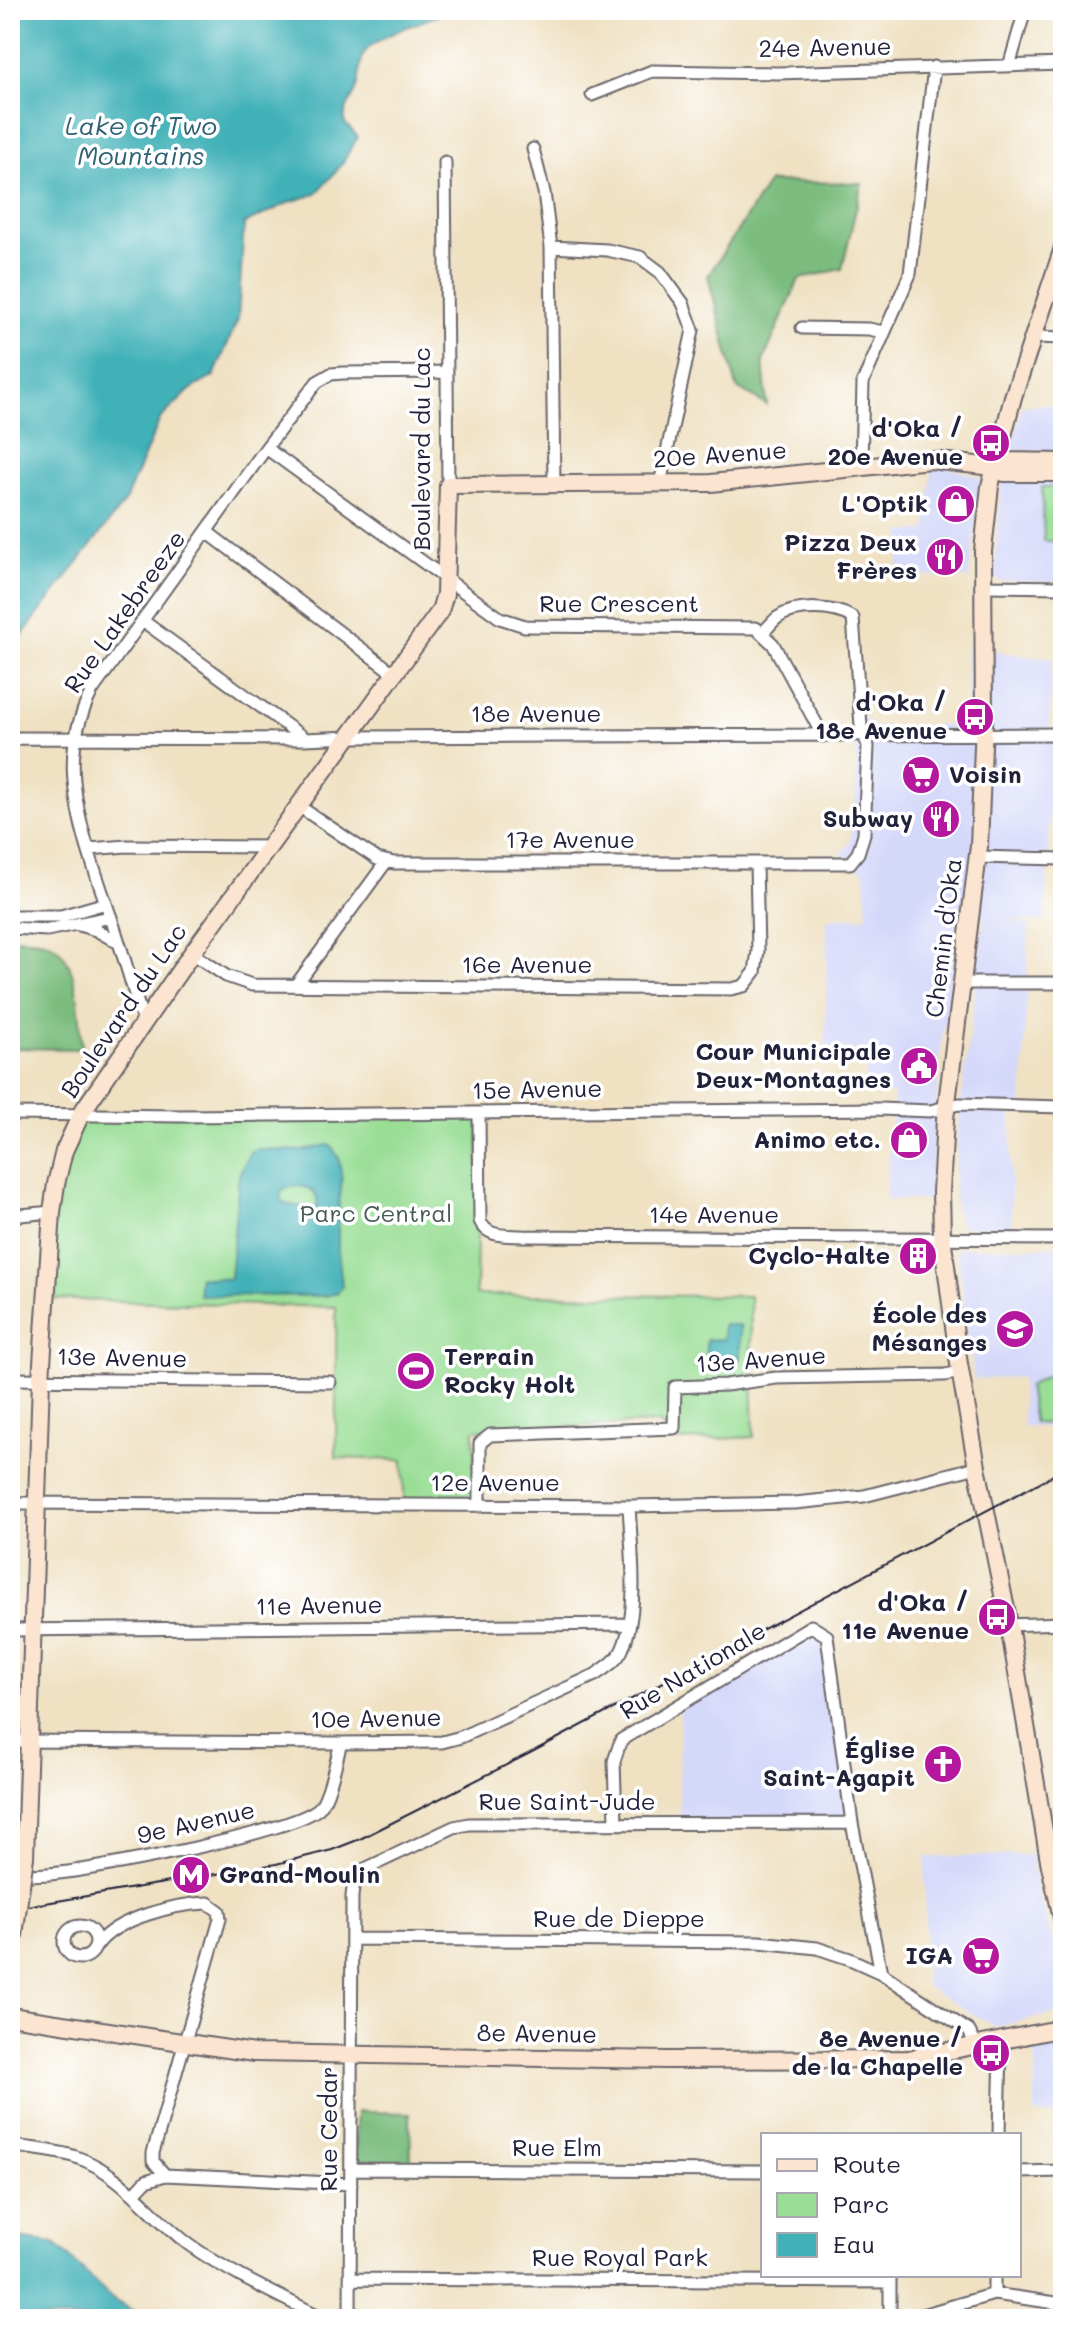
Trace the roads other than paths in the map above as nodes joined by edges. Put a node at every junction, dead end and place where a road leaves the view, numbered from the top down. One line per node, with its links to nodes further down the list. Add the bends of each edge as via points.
1 (1025, 10): 2 (street)
2 (1010, 63): 3 (street, 24e Avenue); 4 (street, 24e Avenue)
3 (1063, 64)
4 (934, 67): 5 (street, 24e Avenue, via 652,71); 11 (street, via 910,274)
5 (592, 95)
6 (533, 149): 8 (street)
7 (445, 162): 14 (street, Boulevard du Lac)
8 (551, 247): 20 (street); 21 (street, via 640,257 660,272 683,303 693,330)
9 (1063, 248): 12 (street, Chemin d'Oka)
10 (802, 328): 11 (street)
11 (883, 332): 17 (street, via 863,382)
12 (1033, 337): 13 (street); 18 (street, Chemin d'Oka)
13 (1063, 338)
14 (446, 372): 15 (street, Rue Lakebreeze, via 331,374 317,382); 22 (street, Boulevard du Lac)
15 (266, 448): 23 (street, Rue Lakebreeze); 24 (street, Rue Crescent)
16 (1063, 462): 18 (street, 20e Avenue, via 1006,461)
17 (861, 467): 18 (street, 20e Avenue, via 945,459); 21 (street, 20e Avenue)
18 (994, 467): 19 (street, 20e Avenue, via 1004,473); 25 (street, Chemin d'Oka, via 983,546)
19 (1063, 473)
20 (554, 484): 21 (street, 20e Avenue); 22 (street, 20e Avenue)
21 (660, 484)
22 (448, 485): 24 (street, Boulevard du Lac)
23 (207, 532): 27 (street, Rue Lakebreeze); 29 (street)
24 (445, 578): 28 (street, Rue Crescent, via 500,618 525,626 739,627); 29 (street, Boulevard du Lac, via 440,611)
25 (984, 586): 26 (street); 32 (street, Chemin d'Oka)
26 (1063, 587)
27 (143, 621): 35 (street); 36 (street, Rue Lakebreeze, via 92,691)
28 (763, 632): 31 (street, via 794,611 836,610 853,618); 33 (street)
29 (396, 675): 34 (street, Boulevard du Lac)
30 (1063, 734): 32 (street, 18e Avenue)
31 (864, 735): 32 (street, 18e Avenue); 33 (street, 18e Avenue); 44 (street, 17e Avenue, via 865,821 854,859 841,864)
32 (983, 735): 41 (street, Chemin d'Oka)
33 (823, 736): 34 (street, 18e Avenue)
34 (350, 737): 35 (street, 18e Avenue); 38 (street, Boulevard du Lac)
35 (305, 739): 36 (street, 18e Avenue)
36 (76, 740): 37 (street, 18e Avenue); 40 (street, Rue Lakebreeze, via 74,778)
37 (10, 742)
38 (300, 807): 39 (street, Boulevard du Lac); 43 (street)
39 (269, 847): 40 (street); 51 (street, Boulevard du Lac)
40 (89, 849): 45 (street, Rue Lakebreeze)
41 (976, 857): 42 (street); 52 (street, Chemin d'Oka)
42 (1063, 859)
43 (386, 862): 44 (street, 17e Avenue); 54 (street)
44 (756, 863): 54 (street, 16e Avenue, via 758,951 755,972 744,986)
45 (106, 903): 46 (street, via 61,916); 47 (street, Rue Lakebreeze)
46 (10, 916)
47 (111, 917): 48 (street); 50 (street, Rue Lakebreeze)
48 (78, 925): 49 (street); 50 (street)
49 (10, 928)
50 (119, 943): 55 (street, Rue Lakebreeze)
51 (192, 953): 54 (street, 16e Avenue, via 240,982); 55 (street, Boulevard du Lac)
52 (963, 983): 53 (street); 56 (street, Chemin d'Oka)
53 (1063, 983)
54 (296, 985)
55 (144, 1024): 60 (street, Boulevard du Lac)
56 (946, 1107): 57 (street, 15e Avenue); 58 (street, 15e Avenue); 63 (street, Chemin d'Oka)
57 (1063, 1107)
58 (479, 1113): 60 (street, 15e Avenue); 63 (street, 14e Avenue, via 479,1217 490,1233)
59 (10, 1114): 60 (street, 15e Avenue)
60 (81, 1115): 61 (street, Boulevard du Lac, via 64,1151)
61 (52, 1212): 62 (street); 67 (street, Boulevard du Lac)
62 (10, 1216)
63 (943, 1238): 64 (street, 14e Avenue); 65 (street, Chemin d'Oka)
64 (1063, 1239)
65 (961, 1372): 69 (street, Chemin d'Oka); 72 (street, 13e Avenue, via 675,1387 674,1428 490,1435 480,1443)
66 (10, 1379): 67 (street, 13e Avenue)
67 (41, 1379): 68 (street, 13e Avenue); 70 (street, Boulevard du Lac)
68 (330, 1382)
69 (977, 1467): 73 (street, 12e Avenue, via 864,1496 795,1503); 76 (street, Chemin d'Oka)
70 (37, 1502): 71 (street, 12e Avenue); 72 (street, 12e Avenue); 78 (street, Boulevard du Lac)
71 (10, 1503)
72 (480, 1506): 73 (street, 12e Avenue)
73 (629, 1506): 75 (street, 10e Avenue)
74 (1063, 1623): 76 (street)
75 (629, 1624): 78 (street, 11e Avenue); 81 (street, 10e Avenue, via 622,1651 595,1675 461,1737 442,1742)
76 (1007, 1625): 84 (street, Chemin d'Oka)
77 (10, 1630): 78 (street, 11e Avenue)
78 (34, 1631): 80 (street, Boulevard du Lac)
79 (10, 1741): 80 (street, 10e Avenue)
80 (29, 1741): 81 (street, 10e Avenue); 91 (street, Boulevard du Lac, bridge, via 25,1857)
81 (341, 1743): 85 (street, 9e Avenue, via 325,1798 313,1813 239,1837 128,1862)
82 (616, 1823): 83 (street, Rue Saint-Jude); 83 (street, Rue Nationale, via 614,1761 621,1740 811,1626 827,1636); 89 (street, Rue Saint-Jude, via 454,1827 365,1869 354,1882)
83 (852, 1823): 92 (street)
84 (1055, 1849): 86 (street, Chemin d'Oka)
85 (10, 1875)
86 (1063, 1922)
87 (120, 1924): 88 (street); 90 (street); 95 (street, via 197,1904 219,1911)
88 (82, 1925): 90 (street, via 92,1930); 90 (street, via 67,1932 67,1952 86,1957)
89 (353, 1939): 92 (street, Rue de Dieppe, via 759,1942 817,1948); 98 (street, Rue Cedar)
90 (97, 1945)
91 (11, 1953)
92 (881, 1973): 97 (street, Rue de Dieppe, via 969,2031)
93 (10, 2016): 95 (street, 8e Avenue)
94 (1063, 2028): 96 (street, 8e Avenue)
95 (184, 2042): 98 (street, 8e Avenue, via 254,2053); 105 (street, via 153,2153)
96 (1001, 2042): 97 (street, 8e Avenue); 99 (street)
97 (977, 2047): 98 (street, 8e Avenue, via 908,2059)
98 (352, 2054): 101 (street, Rue Cedar)
99 (999, 2133)
100 (10, 2145): 107 (street, via 76,2157)
101 (351, 2169): 102 (street, Rue Elm); 106 (street, Rue Cedar)
102 (761, 2171)
103 (1063, 2171): 104 (street)
104 (1021, 2172)
105 (165, 2175): 106 (street); 107 (street, via 146,2181)
106 (351, 2184): 109 (street, Rue Cedar)
107 (134, 2194): 113 (street, via 193,2247)
108 (994, 2277): 111 (street)
109 (350, 2279): 110 (street, Rue Royal Park); 114 (street, Rue Cedar)
110 (890, 2279): 115 (street)
111 (994, 2294): 112 (street); 116 (street)
112 (1063, 2304)
113 (325, 2319)
114 (350, 2319)
115 (890, 2319)
116 (908, 2319)

